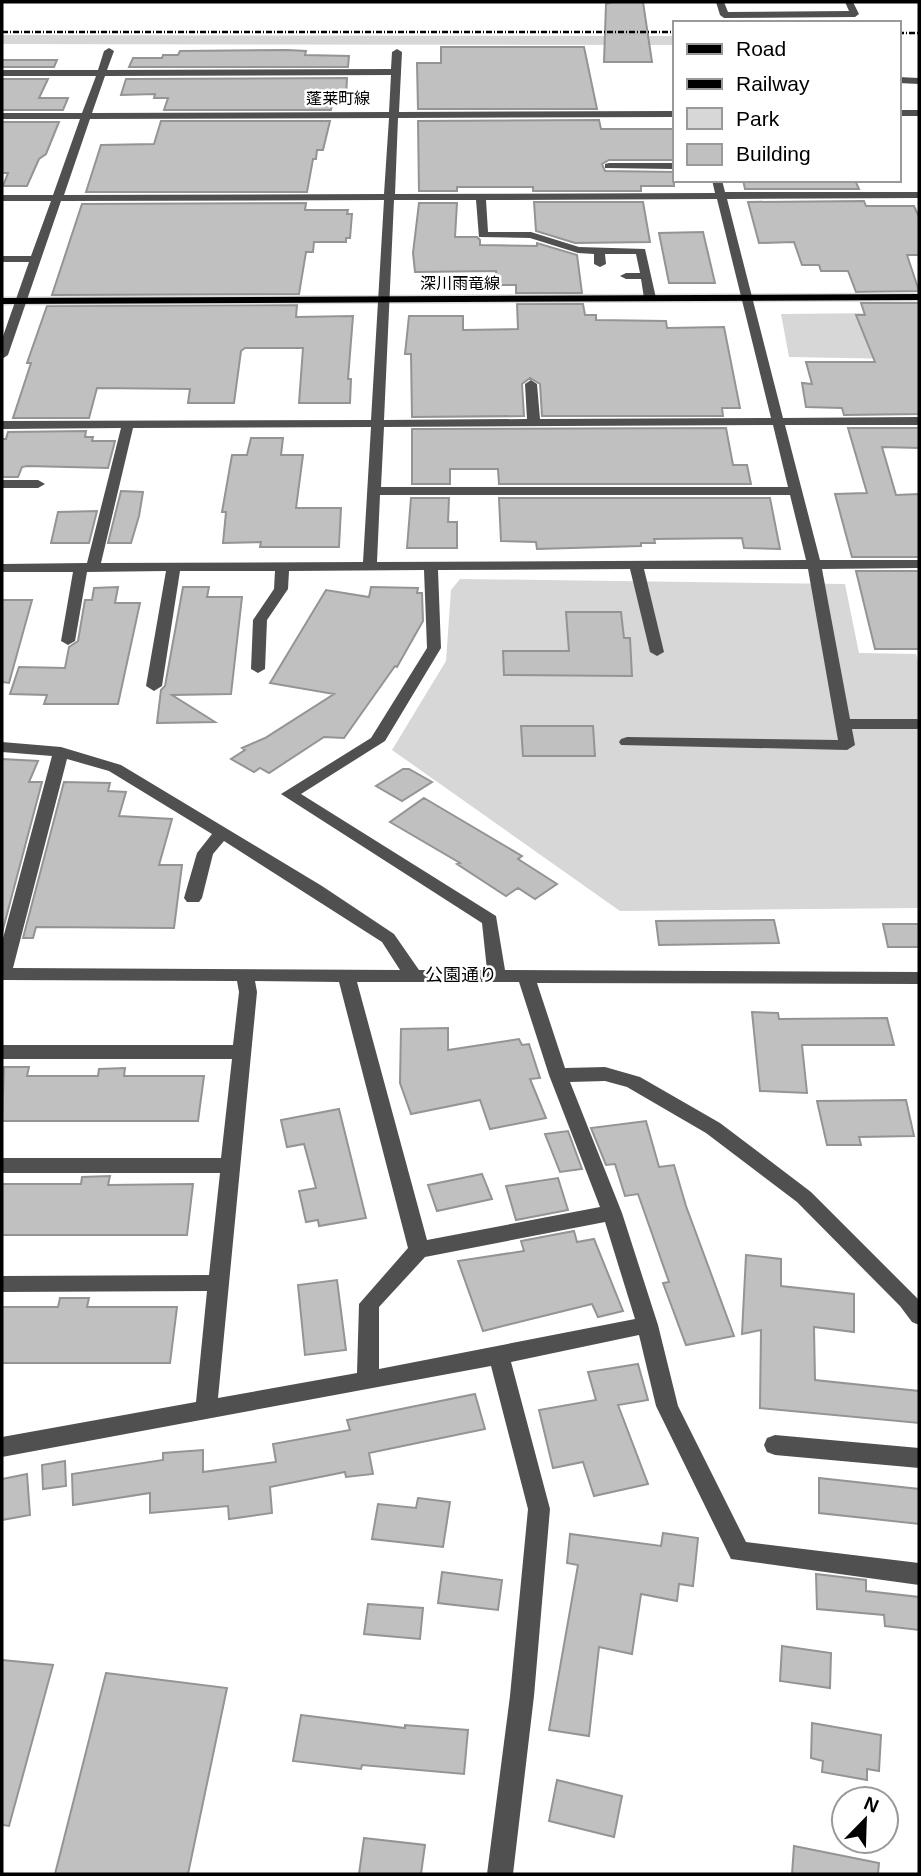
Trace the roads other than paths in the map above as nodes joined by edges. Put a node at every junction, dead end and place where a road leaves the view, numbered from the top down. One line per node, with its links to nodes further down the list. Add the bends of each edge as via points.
1 (720, 2): 2 (street, via 724,15 855,14)
2 (849, 2)
3 (109, 51): 5 (street)
4 (397, 52): 6 (street)
5 (102, 72): 6 (street); 7 (street); 14 (street)
6 (395, 72): 12 (street)
7 (2, 73)
8 (900, 80): 9 (street)
9 (919, 80)
10 (900, 113): 11 (street)
11 (919, 113)
12 (394, 114): 13 (street, 蓬莱町線); 14 (street, 蓬莱町線); 21 (street)
13 (673, 114)
14 (88, 115): 15 (street, 蓬莱町線); 24 (street)
15 (2, 116)
16 (609, 166): 17 (street)
17 (673, 166)
18 (717, 182): 19 (street)
19 (720, 195): 20 (street); 22 (street); 32 (street)
20 (919, 195)
21 (388, 196): 22 (street); 24 (street); 34 (street)
22 (481, 196): 25 (street, via 483,235 531,235 578,250)
23 (2, 198): 24 (street)
24 (56, 198): 27 (street)
25 (599, 251): 28 (street); 30 (street, via 641,251)
26 (2, 259): 27 (street)
27 (34, 259): 35 (street)
28 (600, 264)
29 (625, 276): 30 (street)
30 (646, 276): 31 (street)
31 (650, 298): 32 (main road, 深川雨竜線); 34 (main road, 深川雨竜線)
32 (748, 298): 33 (main road, 深川雨竜線); 41 (street)
33 (919, 298)
34 (384, 299): 35 (main road, 深川雨竜線); 42 (street)
35 (20, 300): 36 (main road, 深川雨竜線); 37 (street)
36 (2, 301)
37 (2, 355)
38 (531, 384): 40 (street)
39 (919, 421): 41 (street)
40 (534, 422): 41 (street); 42 (street)
41 (778, 422): 48 (street)
42 (378, 423): 43 (street); 47 (street)
43 (128, 424): 44 (street); 56 (street)
44 (2, 425)
45 (2, 484): 46 (street)
46 (38, 484)
47 (374, 491): 48 (street); 54 (street)
48 (796, 491): 49 (street)
49 (814, 564): 50 (street); 51 (street); 62 (street)
50 (919, 564)
51 (636, 565): 57 (street); 59 (street)
52 (174, 567): 53 (street); 56 (street); 61 (street)
53 (282, 567): 54 (street); 60 (street, via 281,589 260,620)
54 (370, 567): 57 (street)
55 (2, 568): 56 (street)
56 (87, 568): 58 (street)
57 (432, 568): 73 (street, via 434,648 377,741 289,793 490,919)
58 (68, 641)
59 (657, 652)
60 (258, 669)
61 (154, 686)
62 (843, 724): 63 (street); 64 (street, via 847,745)
63 (919, 724)
64 (627, 743)
65 (2, 747): 66 (street)
66 (61, 752): 67 (street, via 115,768); 69 (street)
67 (222, 833): 68 (street, via 205,853); 72 (street, via 388,938)
68 (193, 898)
69 (2, 974): 70 (street, 公園通り)
70 (245, 975): 71 (street, 公園通り); 77 (street, via 248,992)
71 (346, 975): 72 (street, 公園通り); 82 (street)
72 (413, 975): 73 (street, 公園通り)
73 (497, 975): 74 (street, 公園通り)
74 (526, 975): 75 (street, 公園通り); 78 (street)
75 (919, 978)
76 (2, 1052): 77 (street)
77 (242, 1052): 80 (street)
78 (558, 1076): 81 (street); 85 (street, via 605,1074 633,1082 712,1128 803,1197)
79 (2, 1165): 80 (street)
80 (231, 1167): 83 (street)
81 (612, 1213): 82 (street); 86 (street)
82 (419, 1250): 88 (street, via 369,1304)
83 (219, 1283): 84 (street); 89 (street)
84 (2, 1284)
85 (919, 1316)
86 (647, 1325): 87 (street); 93 (street, via 667,1406 739,1552)
87 (499, 1356): 88 (street); 94 (street, via 539,1509)
88 (368, 1380): 89 (street)
89 (206, 1409): 91 (street)
90 (775, 1445): 92 (street)
91 (2, 1447)
92 (919, 1458)
93 (919, 1574)
94 (500, 1874)

